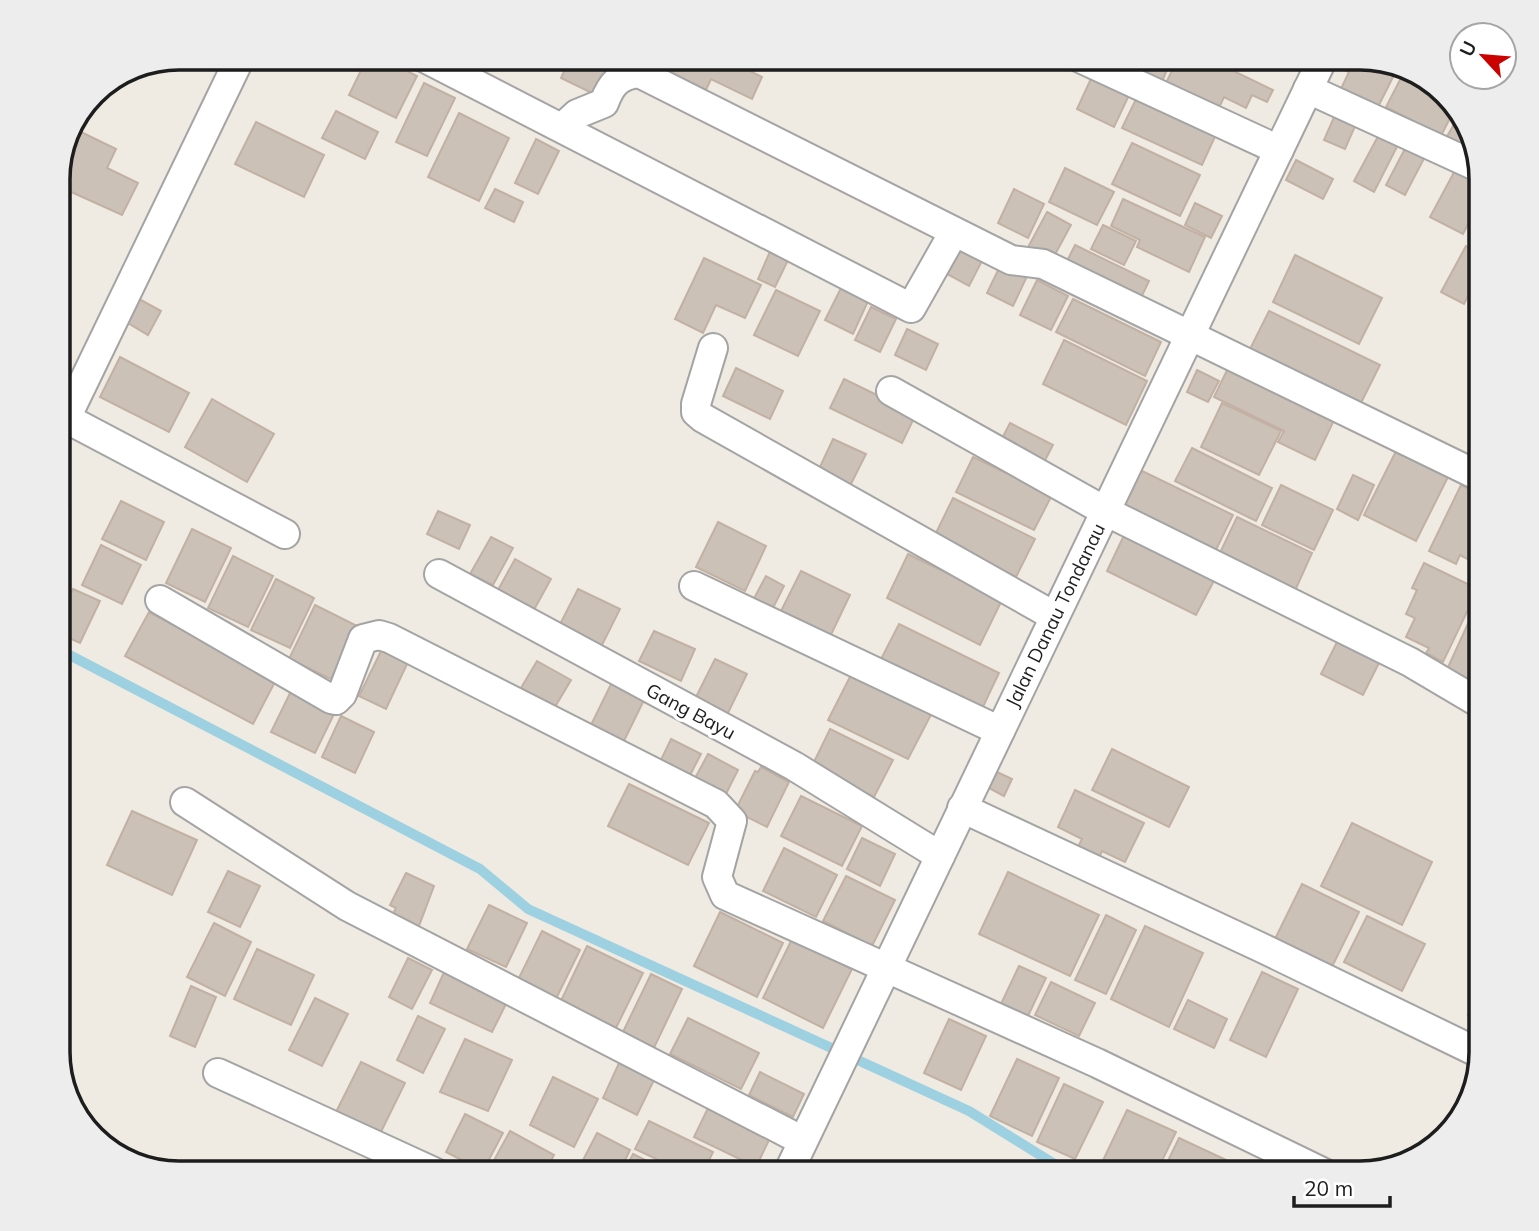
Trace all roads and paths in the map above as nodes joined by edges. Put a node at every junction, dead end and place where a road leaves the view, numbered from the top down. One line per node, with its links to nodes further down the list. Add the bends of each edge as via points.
1 (234, 70): 13 (street)
2 (449, 70): 6 (street)
3 (1106, 70): 7 (street)
4 (1317, 70): 5 (street, Jalan Danau Tondanau)
5 (1308, 89): 7 (street, Jalan Danau Tondanau); 8 (street)
6 (563, 127): 9 (street, via 577,114 604,103 615,82 625,75 639,74); 9 (street, via 911,308)
7 (1279, 150): 10 (street, Jalan Danau Tondanau)
8 (1467, 162)
9 (954, 232): 10 (street, via 1011,260 1043,264)
10 (1190, 334): 15 (street); 16 (street, Jalan Danau Tondanau)
11 (713, 348): 21 (street, via 696,404 696,412 703,418)
12 (891, 391): 16 (street)
13 (70, 410)
14 (70, 416): 17 (street)
15 (1469, 471)
16 (1105, 510): 21 (street, Jalan Danau Tondanau); 22 (street, via 1410,662)
17 (285, 534)
18 (439, 574): 26 (street, Gang Bayu, via 794,766)
19 (694, 586): 23 (street)
20 (160, 600): 27 (street, via 336,700 363,639 389,638 716,804 732,821 717,877 725,895)
21 (1055, 616): 23 (street, Jalan Danau Tondanau)
22 (1469, 697)
23 (1000, 731): 25 (street, Jalan Danau Tondanau)
24 (184, 802): 30 (street, via 347,906)
25 (962, 808): 26 (street, Jalan Danau Tondanau); 28 (street)
26 (940, 856): 27 (street, Jalan Danau Tondanau)
27 (886, 969): 30 (street, Jalan Danau Tondanau); 33 (street, via 1097,1063)
28 (1469, 1048)
29 (218, 1073): 31 (street)
30 (803, 1141): 32 (street, Jalan Danau Tondanau)
31 (410, 1161)
32 (794, 1161)
33 (1299, 1161)

